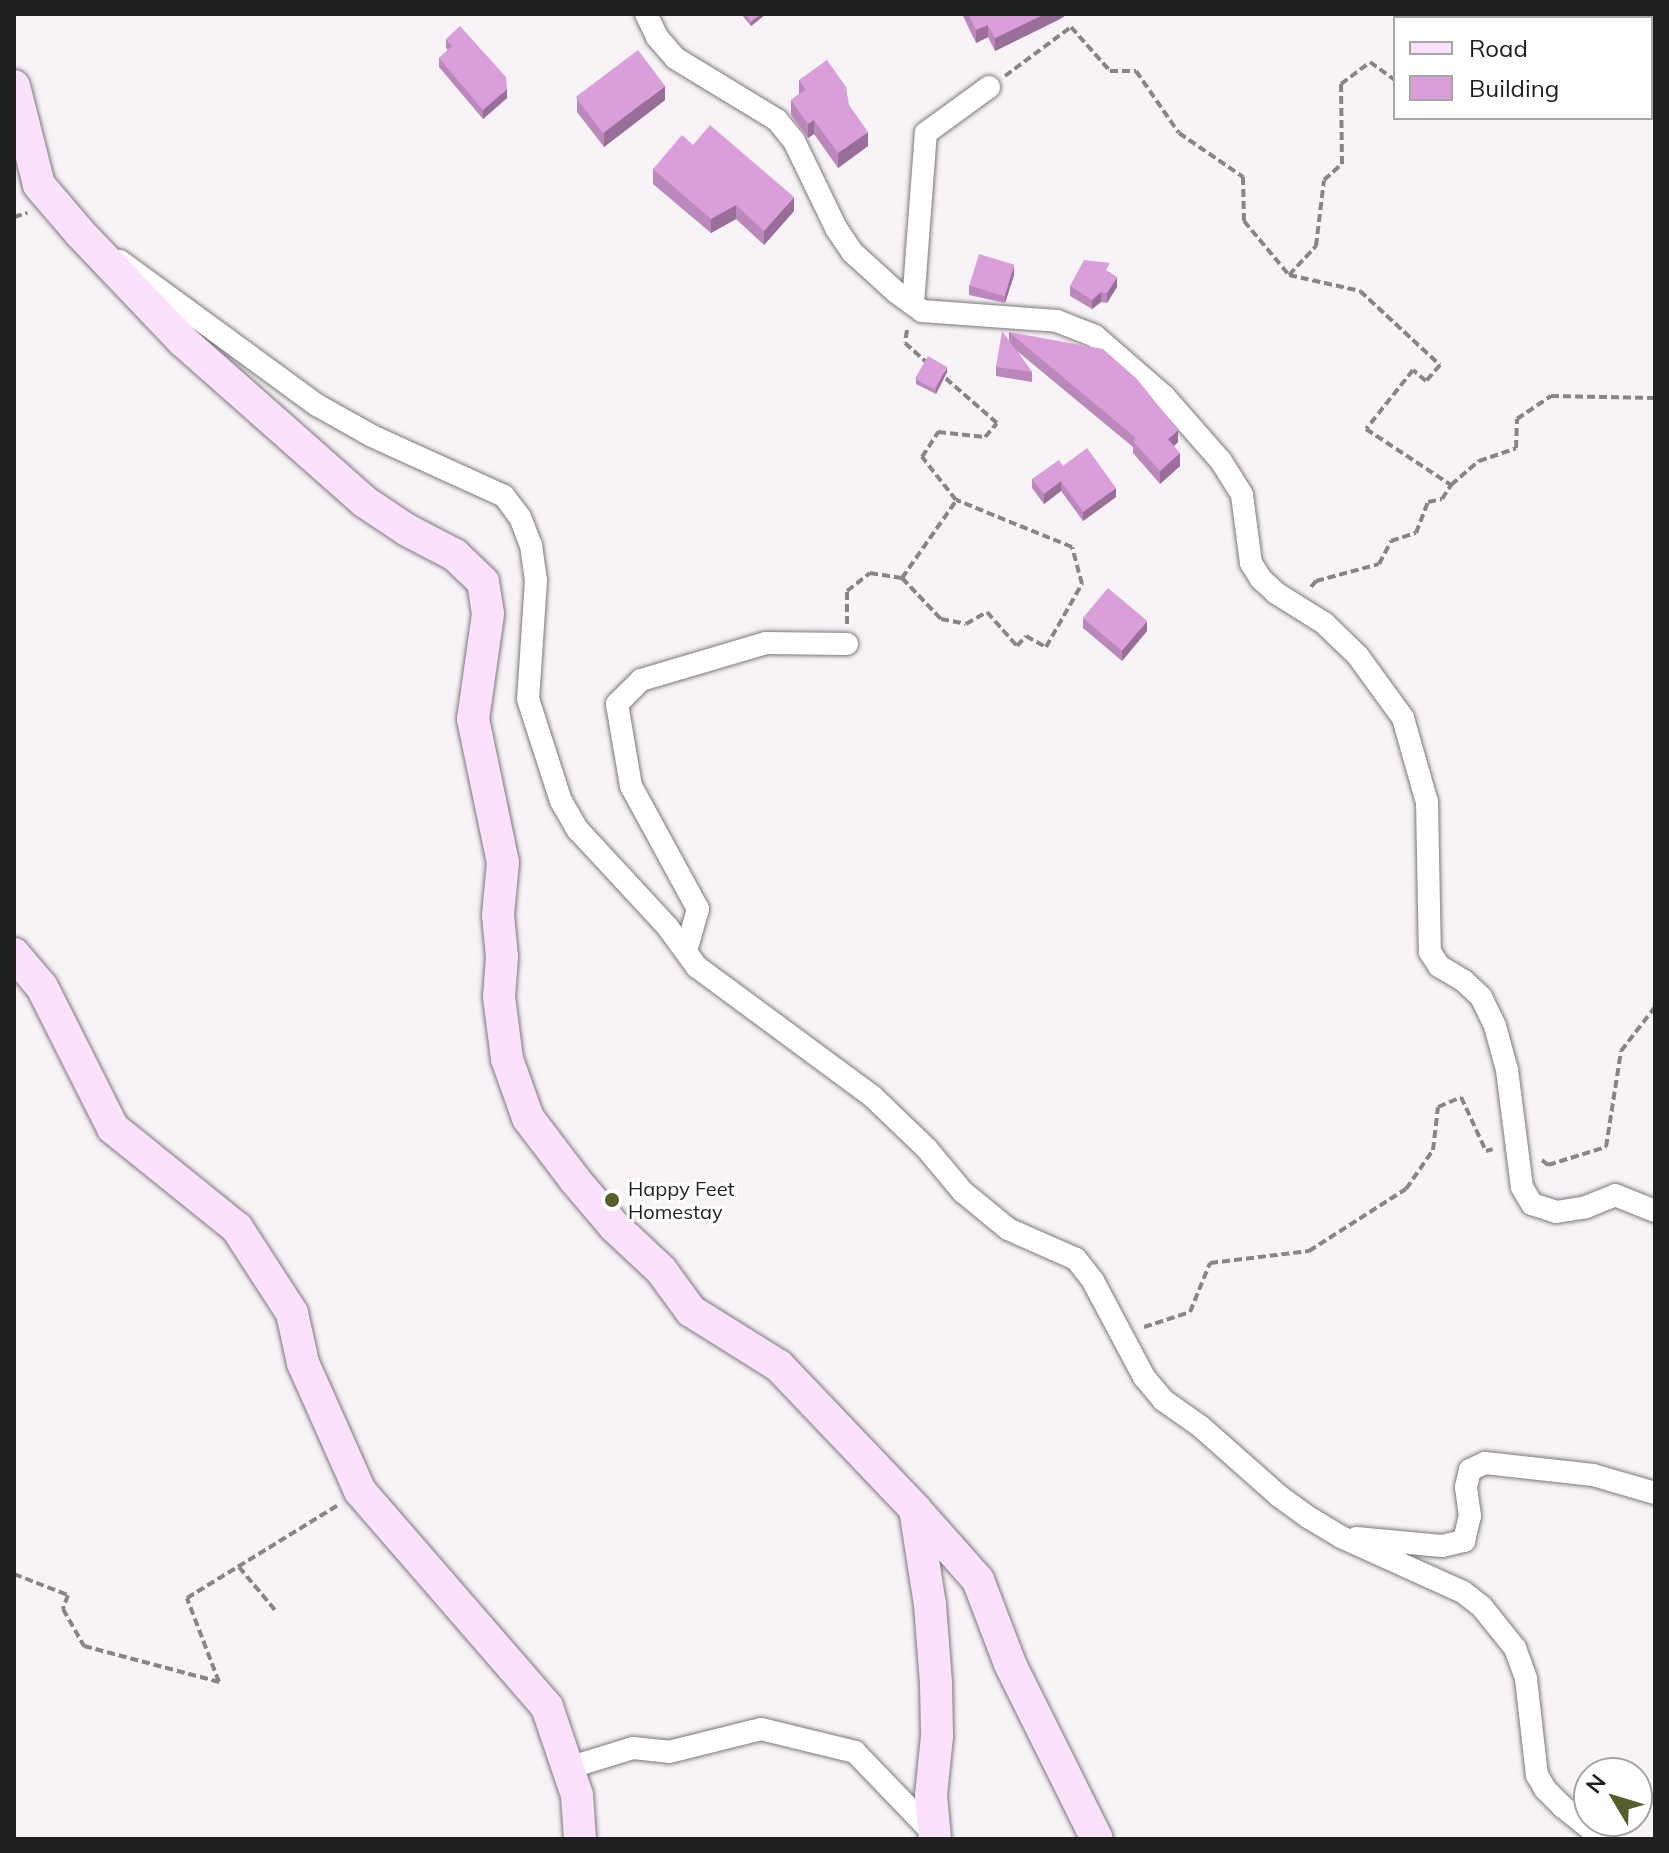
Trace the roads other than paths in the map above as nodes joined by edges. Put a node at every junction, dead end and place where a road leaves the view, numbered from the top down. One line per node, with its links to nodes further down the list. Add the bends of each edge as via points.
1 (646, 14): 5 (street, via 675,58 777,120 794,141 852,252)
2 (14, 86): 4 (street, via 39,185)
3 (989, 87): 5 (street, via 926,133)
4 (80, 233): 7 (street, via 317,405 504,496 531,545 536,580 528,699 561,801 578,830); 11 (street, via 183,341 354,493 455,555 483,582 488,614 473,719 503,862 499,997 507,1059 528,1118 575,1180 661,1270 691,1311 779,1366)
5 (913, 304): 9 (street, via 922,311 952,315 1057,321 1095,336 1164,396 1221,461 1242,495 1251,563 1276,593 1324,623 1358,656 1403,718 1427,802 1430,952 1439,966 1481,997 1495,1026 1507,1070 1522,1187 1532,1204 1556,1212 1615,1195)
6 (847, 644): 7 (street, via 766,643 641,680 617,704 631,786 698,909)
7 (686, 951): 12 (street, via 728,993 776,1022 872,1096 963,1192 1008,1229 1076,1259 1144,1377 1163,1400 1230,1450 1279,1496)
8 (14, 954): 13 (street, via 42,987 113,1128 237,1228 292,1313 303,1363 360,1491 547,1707)
9 (1655, 1211)
10 (1655, 1493): 12 (street, via 1593,1475 1485,1463 1470,1470 1464,1541 1442,1546)
11 (915, 1509): 14 (street, via 936,1683); 16 (street, via 978,1580 1010,1664)
12 (1341, 1537): 17 (street, via 1463,1592 1499,1626 1515,1648 1526,1679 1537,1775 1545,1789)
13 (568, 1768): 14 (street, via 633,1748 669,1752 761,1729 855,1752); 15 (street, via 577,1795)
14 (934, 1836)
15 (580, 1839)
16 (1097, 1839)
17 (1603, 1839)

